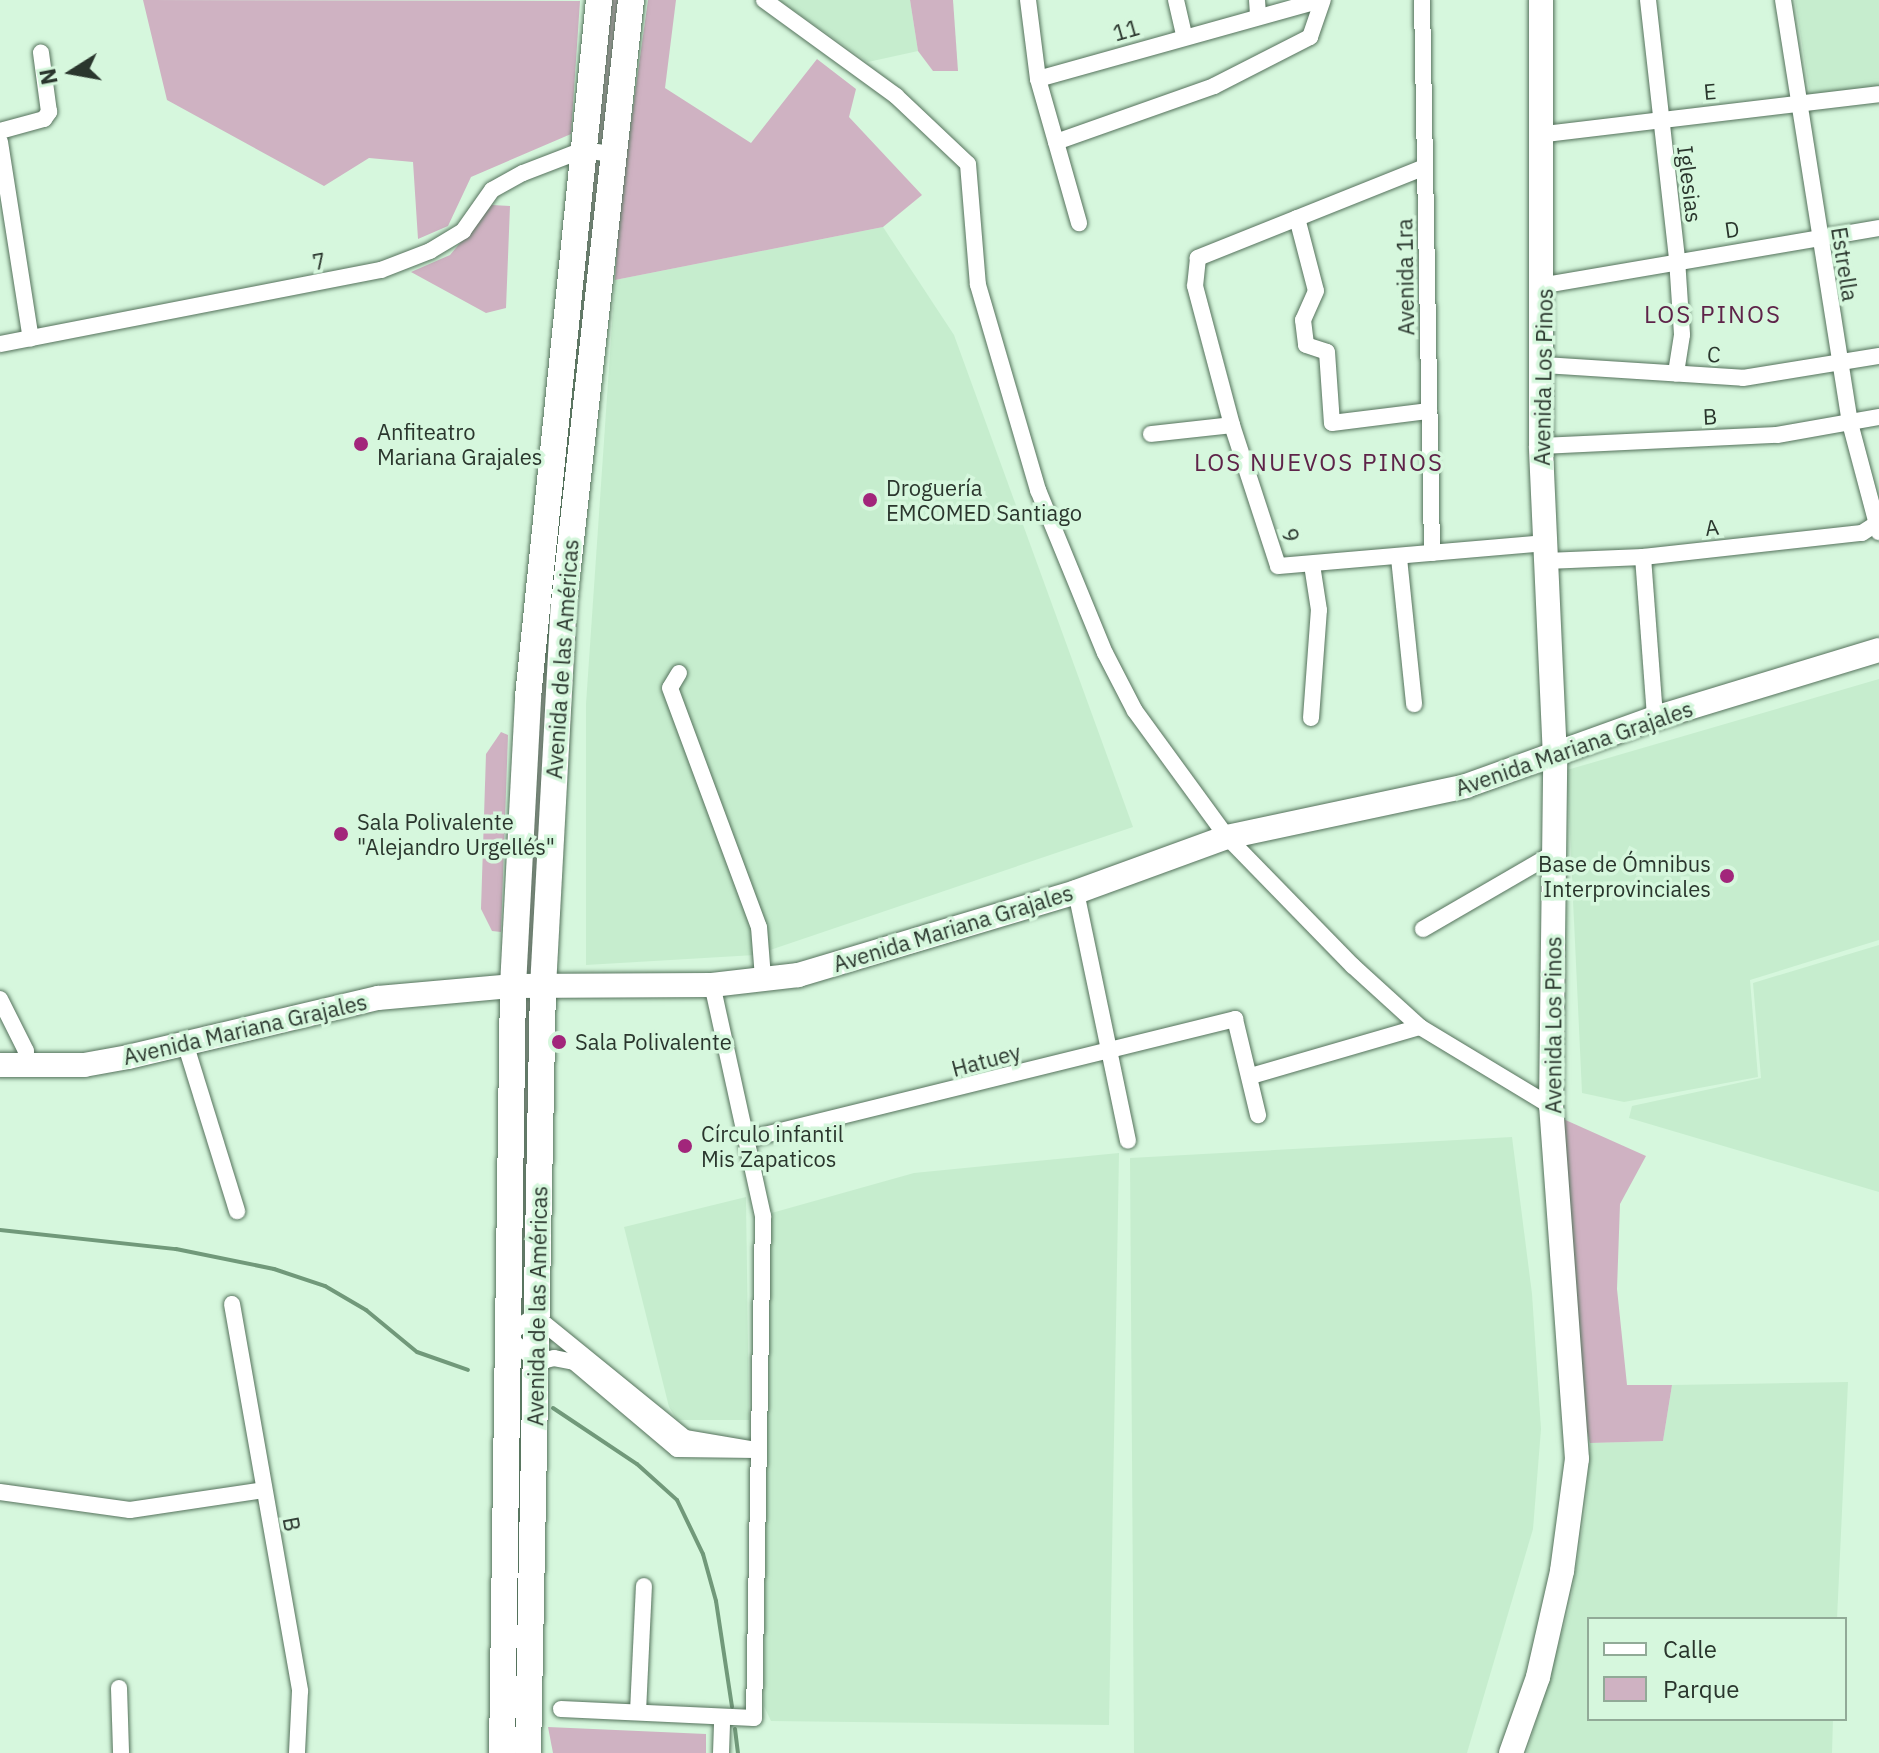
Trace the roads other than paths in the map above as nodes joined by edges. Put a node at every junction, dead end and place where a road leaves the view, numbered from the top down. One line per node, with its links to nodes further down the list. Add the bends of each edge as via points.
1 (599, 0): 22 (main road, Avenida de las Américas)
2 (631, 0): 23 (main road, Avenida de las Américas)
3 (764, 0): 55 (street, via 896,96 968,164 978,285 1038,490 1105,653 1135,711)
4 (1028, 0): 14 (street)
5 (1176, 0): 12 (street)
6 (1322, 0): 11 (street, 11); 21 (street, via 1310,37 1214,86)
7 (1422, 0): 24 (street, Avenida 1ra)
8 (1541, 0): 19 (street, Avenida Los Pinos)
9 (1648, 0): 17 (street, Iglesias)
10 (1783, 0): 16 (street, Estrella)
11 (1257, 8): 12 (street, 11)
12 (1184, 36): 14 (street, 11)
13 (41, 53): 18 (street, via 49,112 44,119)
14 (1038, 79): 21 (street)
15 (1879, 94): 16 (street, E)
16 (1797, 106): 17 (street, E); 28 (street, Estrella)
17 (1660, 117): 19 (street, E); 29 (street, Iglesias)
18 (0, 131)
19 (1545, 134): 30 (street, Avenida Los Pinos)
20 (0, 142): 31 (street)
21 (1056, 142): 26 (street)
22 (583, 150): 23 (street); 31 (street, 7, via 492,190 463,231 381,270); 61 (main road, Avenida de las Américas, via 535,598)
23 (611, 154): 62 (main road, Avenida de las Américas, via 564,603)
24 (1425, 167): 25 (street); 37 (street, Avenida 1ra)
25 (1297, 218): 37 (street, via 1316,291 1303,320 1306,345 1327,352 1332,423); 40 (street, 9, via 1198,258 1195,286)
26 (1079, 223)
27 (1879, 228): 28 (street, D)
28 (1819, 238): 29 (street, D); 35 (street, Estrella)
29 (1677, 259): 30 (street, D); 36 (street, Iglesias, via 1682,335)
30 (1545, 285): 34 (street, Avenida Los Pinos)
31 (31, 339): 32 (street, 7)
32 (0, 344)
33 (1879, 356): 35 (street, C)
34 (1544, 365): 36 (street, C); 42 (street, Avenida Los Pinos)
35 (1840, 366): 36 (street, C, via 1743,378); 39 (street, Estrella)
36 (1676, 374)
37 (1429, 411): 45 (street, Avenida 1ra)
38 (1879, 417): 39 (street, B)
39 (1850, 423): 42 (street, B, via 1777,435); 43 (street, Estrella)
40 (1232, 425): 41 (street); 48 (street, 9, via 1278,566)
41 (1151, 434)
42 (1541, 446): 44 (street, Avenida Los Pinos)
43 (1878, 525): 46 (street, A, via 1862,533)
44 (1545, 552): 45 (street, 9); 46 (street, A); 54 (street, Avenida Los Pinos)
45 (1432, 553): 47 (street, 9)
46 (1643, 557): 53 (street)
47 (1399, 558): 48 (street, 9); 51 (street)
48 (1312, 565): 52 (street, via 1319,610)
49 (1879, 650): 53 (street, Avenida Mariana Grajales)
50 (679, 673): 59 (street, via 670,688 759,927)
51 (1414, 704)
52 (1311, 718)
53 (1655, 718): 54 (street, Avenida Mariana Grajales)
54 (1555, 758): 55 (street, Avenida Mariana Grajales, via 1378,809); 56 (street, Avenida Los Pinos)
55 (1227, 837): 57 (street, Avenida Mariana Grajales); 64 (street)
56 (1554, 853): 58 (street); 70 (street, Avenida Los Pinos)
57 (1076, 892): 59 (street, Avenida Mariana Grajales, via 798,975); 66 (street)
58 (1423, 929)
59 (763, 978): 60 (street, Avenida Mariana Grajales)
60 (712, 985): 62 (street, Avenida Mariana Grajales); 72 (street)
61 (513, 986): 62 (street, Avenida Mariana Grajales); 65 (street, Avenida Mariana Grajales, via 378,998); 77 (main road, Avenida de las Américas)
62 (543, 987): 76 (main road, Avenida de las Américas)
63 (0, 999): 68 (street, via 26,1051)
64 (1420, 1027): 69 (street); 70 (street)
65 (186, 1046): 68 (street, Avenida Mariana Grajales, via 84,1065); 74 (street)
66 (1112, 1048): 69 (street, Hatuey, via 1235,1019); 72 (street, Hatuey); 73 (street)
67 (0, 1065): 68 (street, Avenida Mariana Grajales)
68 (25, 1066)
69 (1251, 1076): 71 (street)
70 (1551, 1106): 92 (street, Avenida Los Pinos, via 1577,1459 1548,1631)
71 (1258, 1115)
72 (748, 1139): 79 (street, via 763,1216)
73 (1128, 1141)
74 (237, 1211)
75 (232, 1304): 80 (street, B)
76 (536, 1316): 77 (street); 78 (main road, Avenida de las Américas); 79 (street, via 685,1438)
77 (506, 1336): 78 (street); 89 (main road, Avenida de las Américas)
78 (535, 1360): 79 (street, via 574,1362 677,1449); 90 (main road, Avenida de las Américas)
79 (757, 1450): 86 (street, via 754,1718)
80 (264, 1490): 81 (street, via 130,1510); 88 (street, B, via 300,1691)
81 (0, 1492)
82 (644, 1586): 85 (street)
83 (119, 1688): 87 (street)
84 (561, 1709): 85 (street)
85 (638, 1712): 86 (street)
86 (722, 1718): 91 (street)
87 (121, 1753)
88 (297, 1753)
89 (502, 1753)
90 (528, 1753)
91 (721, 1753)
92 (1511, 1753)

